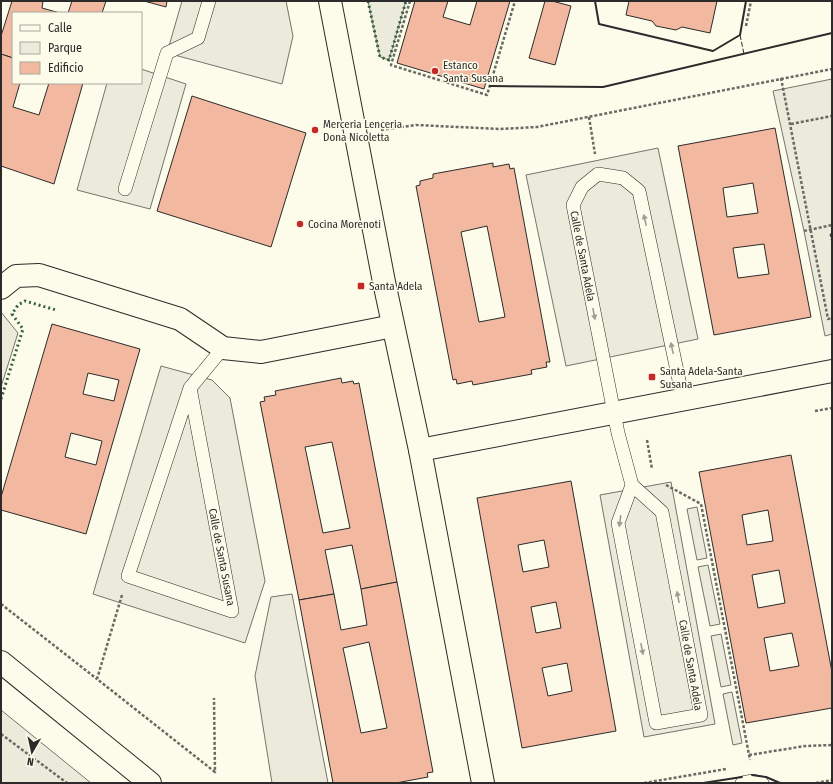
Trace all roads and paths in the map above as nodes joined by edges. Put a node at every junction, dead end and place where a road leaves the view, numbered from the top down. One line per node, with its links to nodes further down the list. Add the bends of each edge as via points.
1 (209, 1): 14 (lane, via 198,38 168,53)
2 (330, 1): 12 (street)
3 (410, 1): 4 (path, via 391,65 487,95)
4 (515, 1)
5 (751, 1): 6 (path)
6 (746, 26)
7 (832, 69): 8 (path)
8 (781, 78): 10 (path); 11 (path)
9 (832, 116): 11 (path)
10 (589, 117): 12 (path, via 537,127 500,129 416,125); 13 (path)
11 (791, 124): 16 (path)
12 (357, 133): 20 (street)
13 (595, 155)
14 (125, 189)
15 (832, 225): 16 (path)
16 (811, 229): 17 (path); 19 (path, via 828,319)
17 (804, 231)
18 (1, 288): 21 (street, via 16,276 39,275 180,319)
19 (832, 318)
20 (393, 326): 21 (street, via 261,352); 29 (street)
21 (223, 348): 23 (lane)
22 (832, 371): 24 (street)
23 (190, 388): 33 (lane); 33 (lane, Calle de Santa Susana, via 232,611)
24 (683, 399): 27 (street); 27 (lane, Calle de Santa Adela, one-way to 27, via 639,191 623,178 598,174 582,187 573,205)
25 (832, 408): 26 (path)
26 (815, 411)
27 (613, 414): 29 (street); 32 (lane, Calle de Santa Adela)
28 (647, 440): 30 (path)
29 (420, 450): 46 (street)
30 (652, 470)
31 (660, 482): 40 (path, via 701,504)
32 (632, 485): 32 (lane, Calle de Santa Adela, one-way to 32, via 618,523 656,723 701,715 662,512)
33 (128, 576): 36 (path)
34 (1, 604): 36 (path)
35 (1, 662): 45 (street)
36 (97, 679): 37 (path, via 215,772)
37 (214, 698)
38 (1, 734): 44 (path)
39 (832, 745): 40 (path)
40 (749, 754): 41 (path)
41 (751, 765)
42 (728, 769): 47 (path)
43 (832, 780): 50 (path)
44 (67, 783)
45 (150, 783)
46 (483, 783)
47 (644, 783)
48 (742, 783): 49 (lane)
49 (762, 783)
50 (816, 783)

